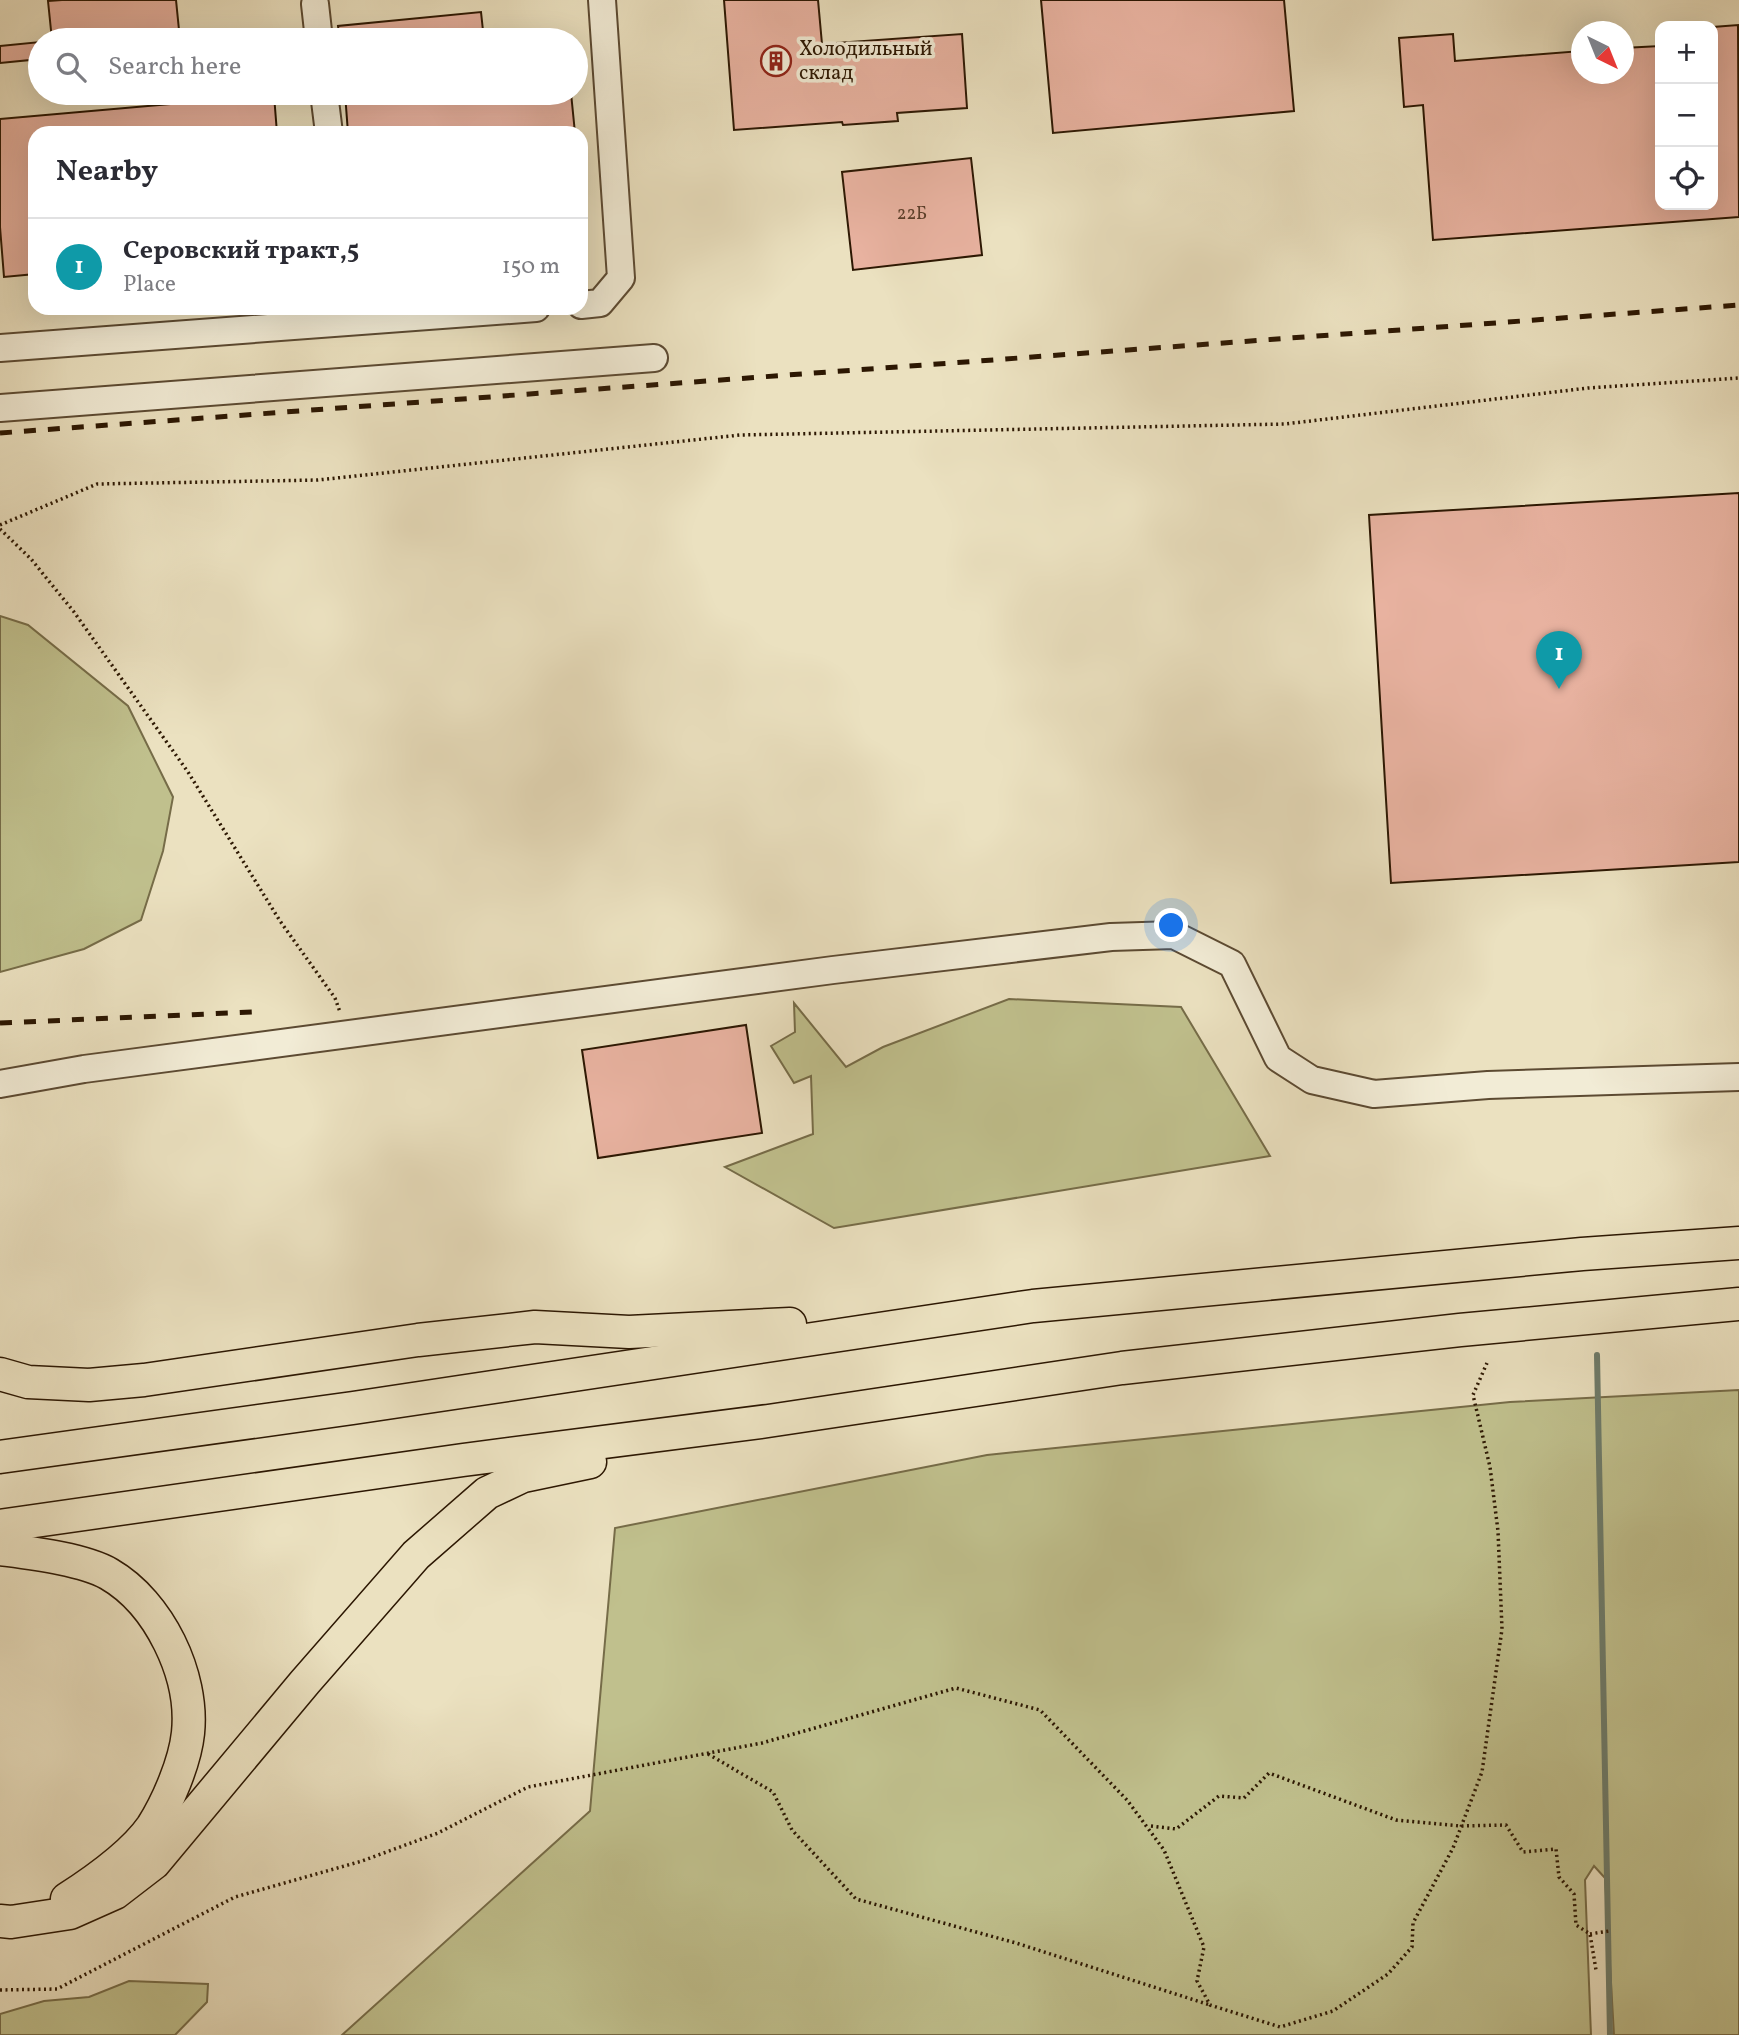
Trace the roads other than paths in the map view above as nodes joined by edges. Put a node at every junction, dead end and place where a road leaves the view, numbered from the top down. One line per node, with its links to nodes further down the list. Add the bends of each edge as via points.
1 (602, 0): 6 (lane, via 621,278 600,303)
2 (315, 4): 3 (lane)
3 (318, 28)
4 (325, 105): 5 (lane)
5 (327, 126)
6 (588, 304)
7 (348, 315): 8 (lane)
8 (0, 348)
9 (654, 358): 10 (lane)
10 (0, 408)
11 (1739, 1077): 12 (lane, via 1488,1085 1374,1094 1311,1080 1278,1058 1233,964 1174,935 1111,937 846,968)
12 (0, 1083)
13 (1739, 1243): 15 (main road)
14 (1739, 1304): 17 (main road, via 1122,1368)
15 (1033, 1306): 16 (main road, via 643,1331 535,1327 89,1385 28,1382); 18 (main road)
16 (0, 1374)
17 (768, 1421): 19 (main road); 21 (main road, via 523,1476 487,1493 416,1555 153,1863 115,1893 70,1913)
18 (0, 1457)
19 (0, 1526)
20 (0, 1549): 21 (main road, via 93,1568 128,1586 146,1605 178,1659 188,1732 180,1771 151,1827 112,1868 68,1899)
21 (5, 1922)

